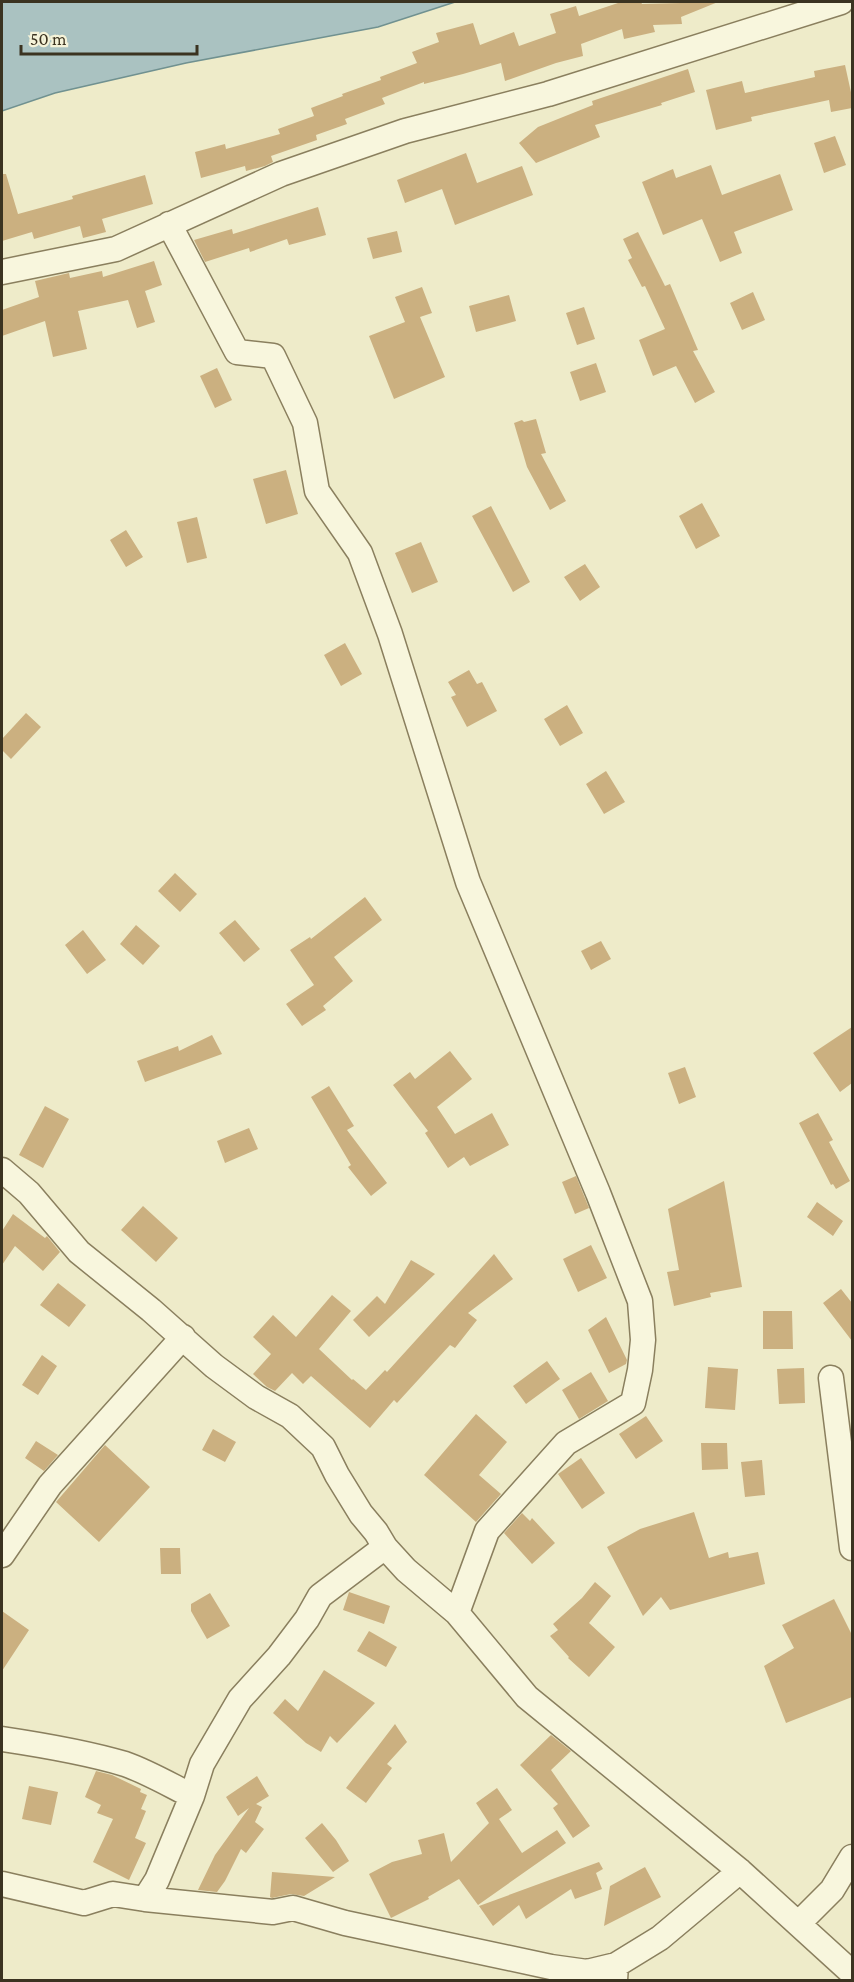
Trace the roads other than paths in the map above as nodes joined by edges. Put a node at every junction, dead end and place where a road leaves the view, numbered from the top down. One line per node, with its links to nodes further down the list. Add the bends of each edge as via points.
1 (841, 2): 2 (street, via 548,94 405,131 281,174)
2 (169, 224): 3 (street, via 116,249); 10 (street, via 237,352 273,356 305,423 317,491 360,553 390,634 468,882 640,1301 643,1340 633,1403 566,1443 488,1531)
3 (2, 272)
4 (2, 1170): 5 (street, via 29,1193 79,1252)
5 (183, 1337): 7 (street, via 241,1386 290,1416 323,1447 361,1514); 9 (street, via 50,1485)
6 (831, 1378): 8 (street)
7 (385, 1547): 10 (street); 12 (street, via 320,1596 279,1656 240,1700 202,1764)
8 (852, 1548)
9 (2, 1555)
10 (457, 1613): 14 (street, via 527,1697)
11 (2, 1739): 12 (street, via 126,1765)
12 (192, 1796): 16 (street, via 157,1880)
13 (852, 1857): 17 (street, via 832,1890)
14 (740, 1871): 17 (street); 18 (street)
15 (2, 1884): 16 (street, via 84,1903 113,1894)
16 (145, 1899): 18 (street, via 273,1912 293,1908 345,1923 551,1967)
17 (799, 1923): 19 (street)
18 (615, 1973)
19 (852, 1973)

